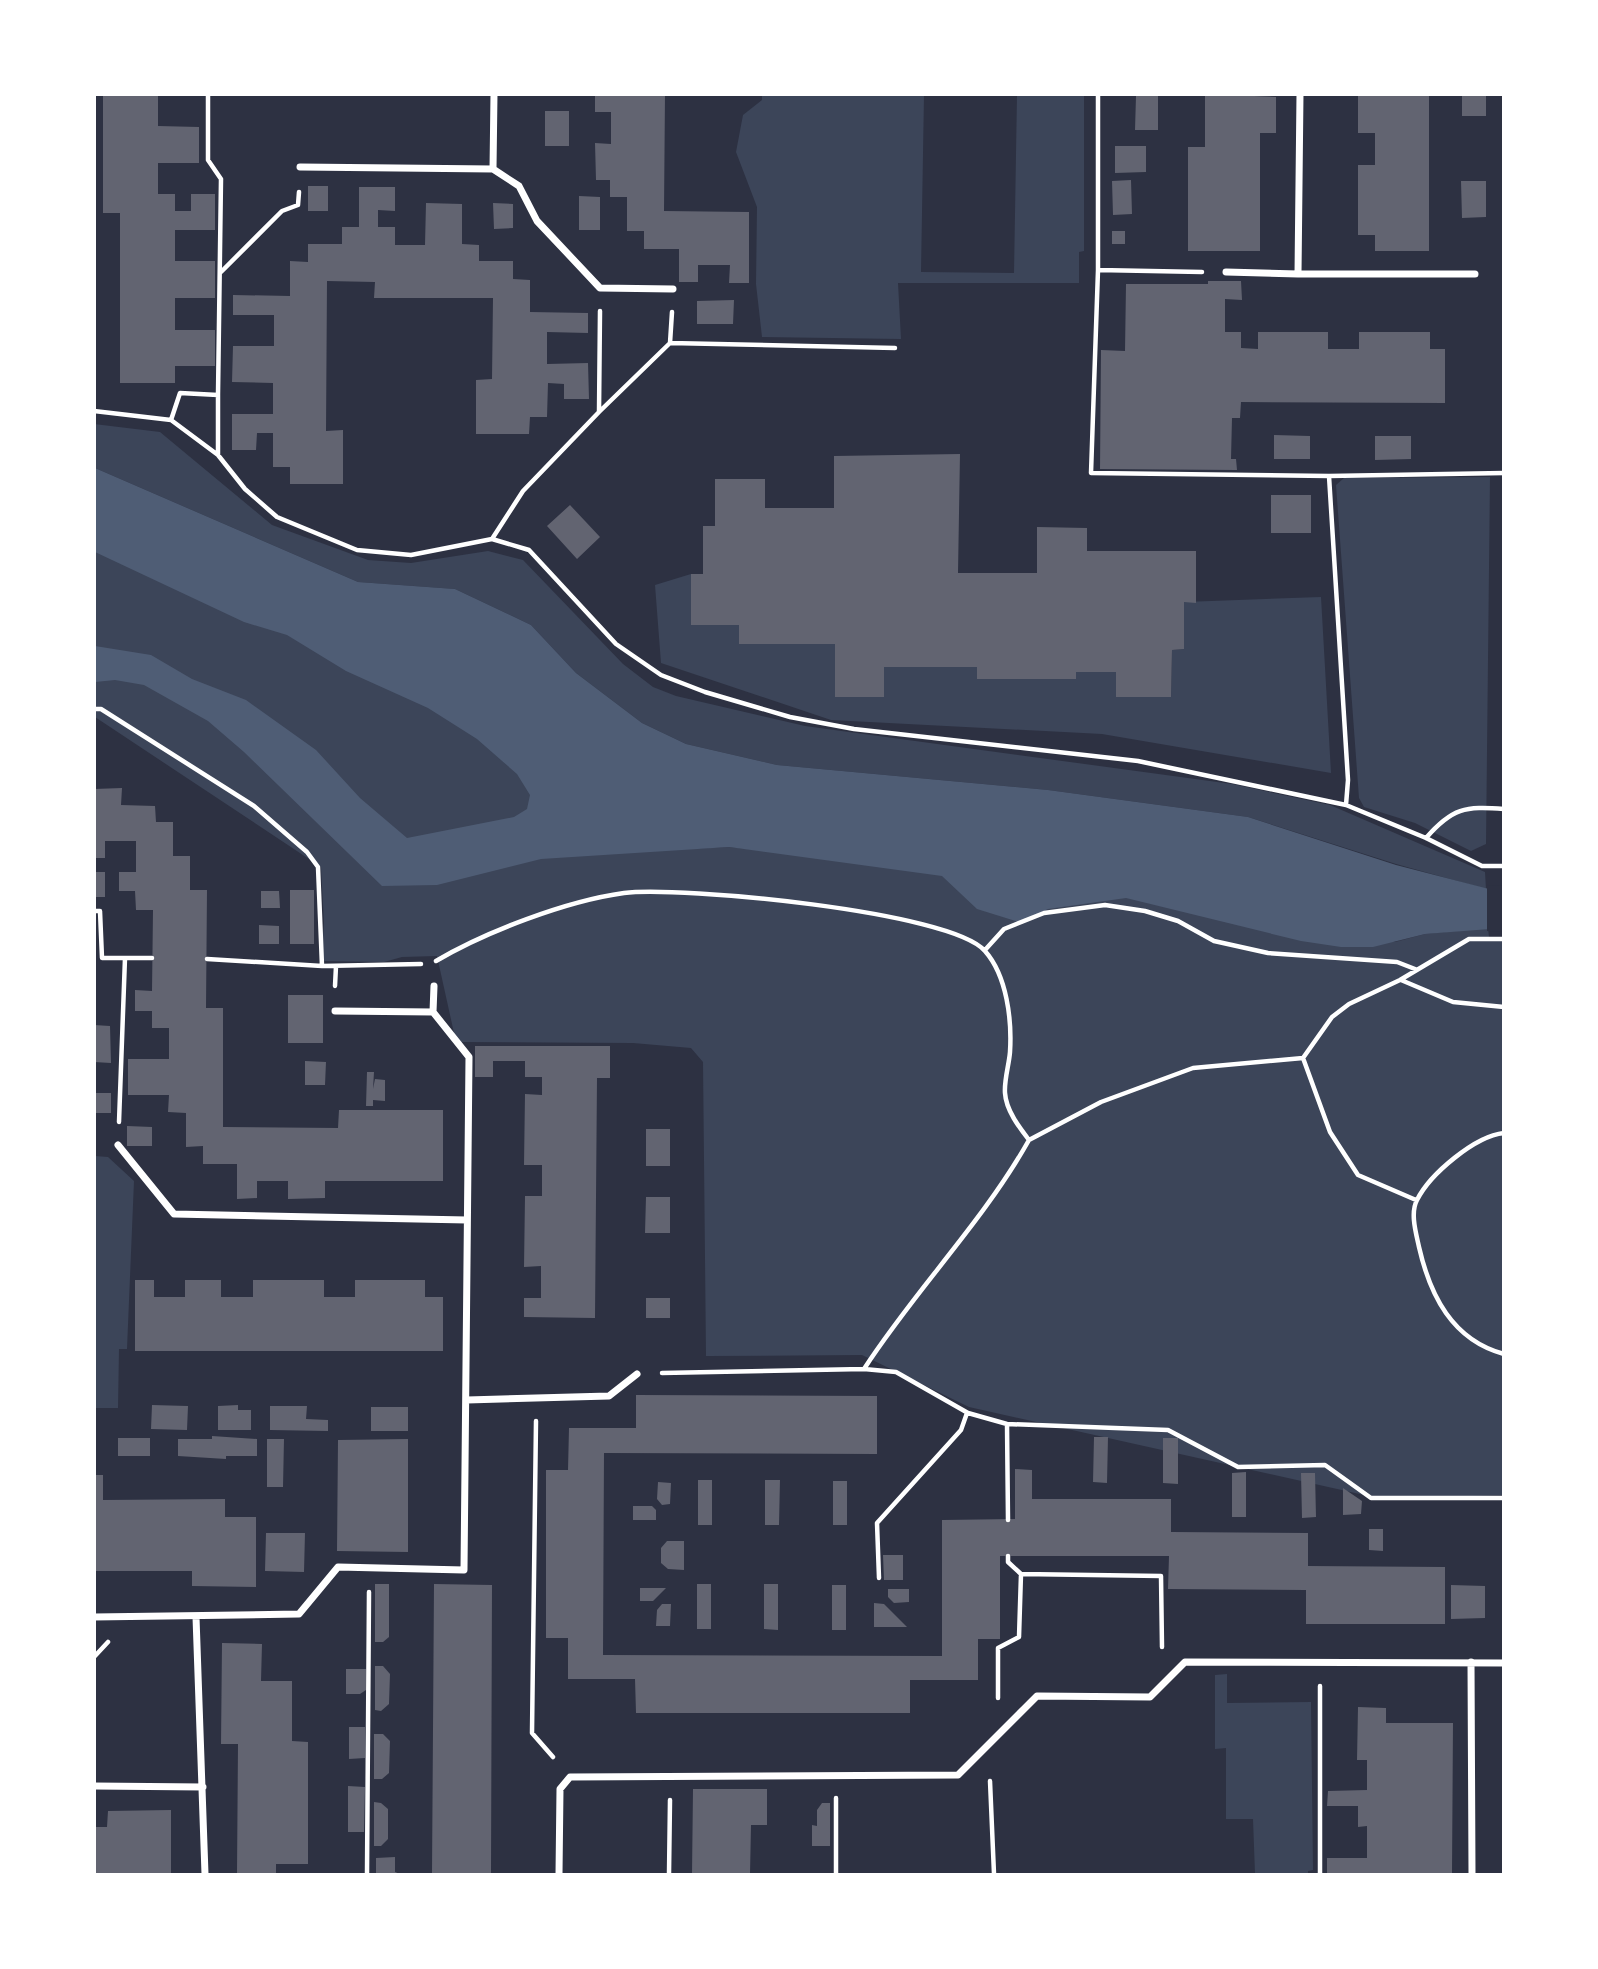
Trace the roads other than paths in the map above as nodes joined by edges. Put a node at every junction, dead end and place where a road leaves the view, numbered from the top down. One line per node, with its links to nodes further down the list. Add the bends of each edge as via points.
1 (494, 94): 4 (street)
2 (1300, 94): 6 (street)
3 (300, 167): 4 (street)
4 (493, 169): 8 (street, via 519,186 537,221 600,288)
5 (1226, 272): 6 (street)
6 (1298, 274): 7 (street)
7 (1475, 274)
8 (673, 289)
9 (434, 986): 11 (street)
10 (335, 1011): 11 (street)
11 (433, 1012): 13 (street, via 468,1057)
12 (118, 1145): 13 (street, via 174,1214)
13 (467, 1220): 15 (street)
14 (637, 1374): 15 (street, via 609,1396)
15 (467, 1400): 17 (street, via 464,1570 338,1567 299,1614)
16 (94, 1617): 17 (street)
17 (196, 1617): 21 (street)
18 (1471, 1662): 19 (street); 23 (street, via 1185,1662 1150,1696 1037,1696 958,1775 570,1777 560,1788); 24 (street)
19 (1503, 1663)
20 (94, 1786): 21 (street)
21 (204, 1787): 22 (street)
22 (205, 1874)
23 (559, 1874)
24 (1472, 1874)

